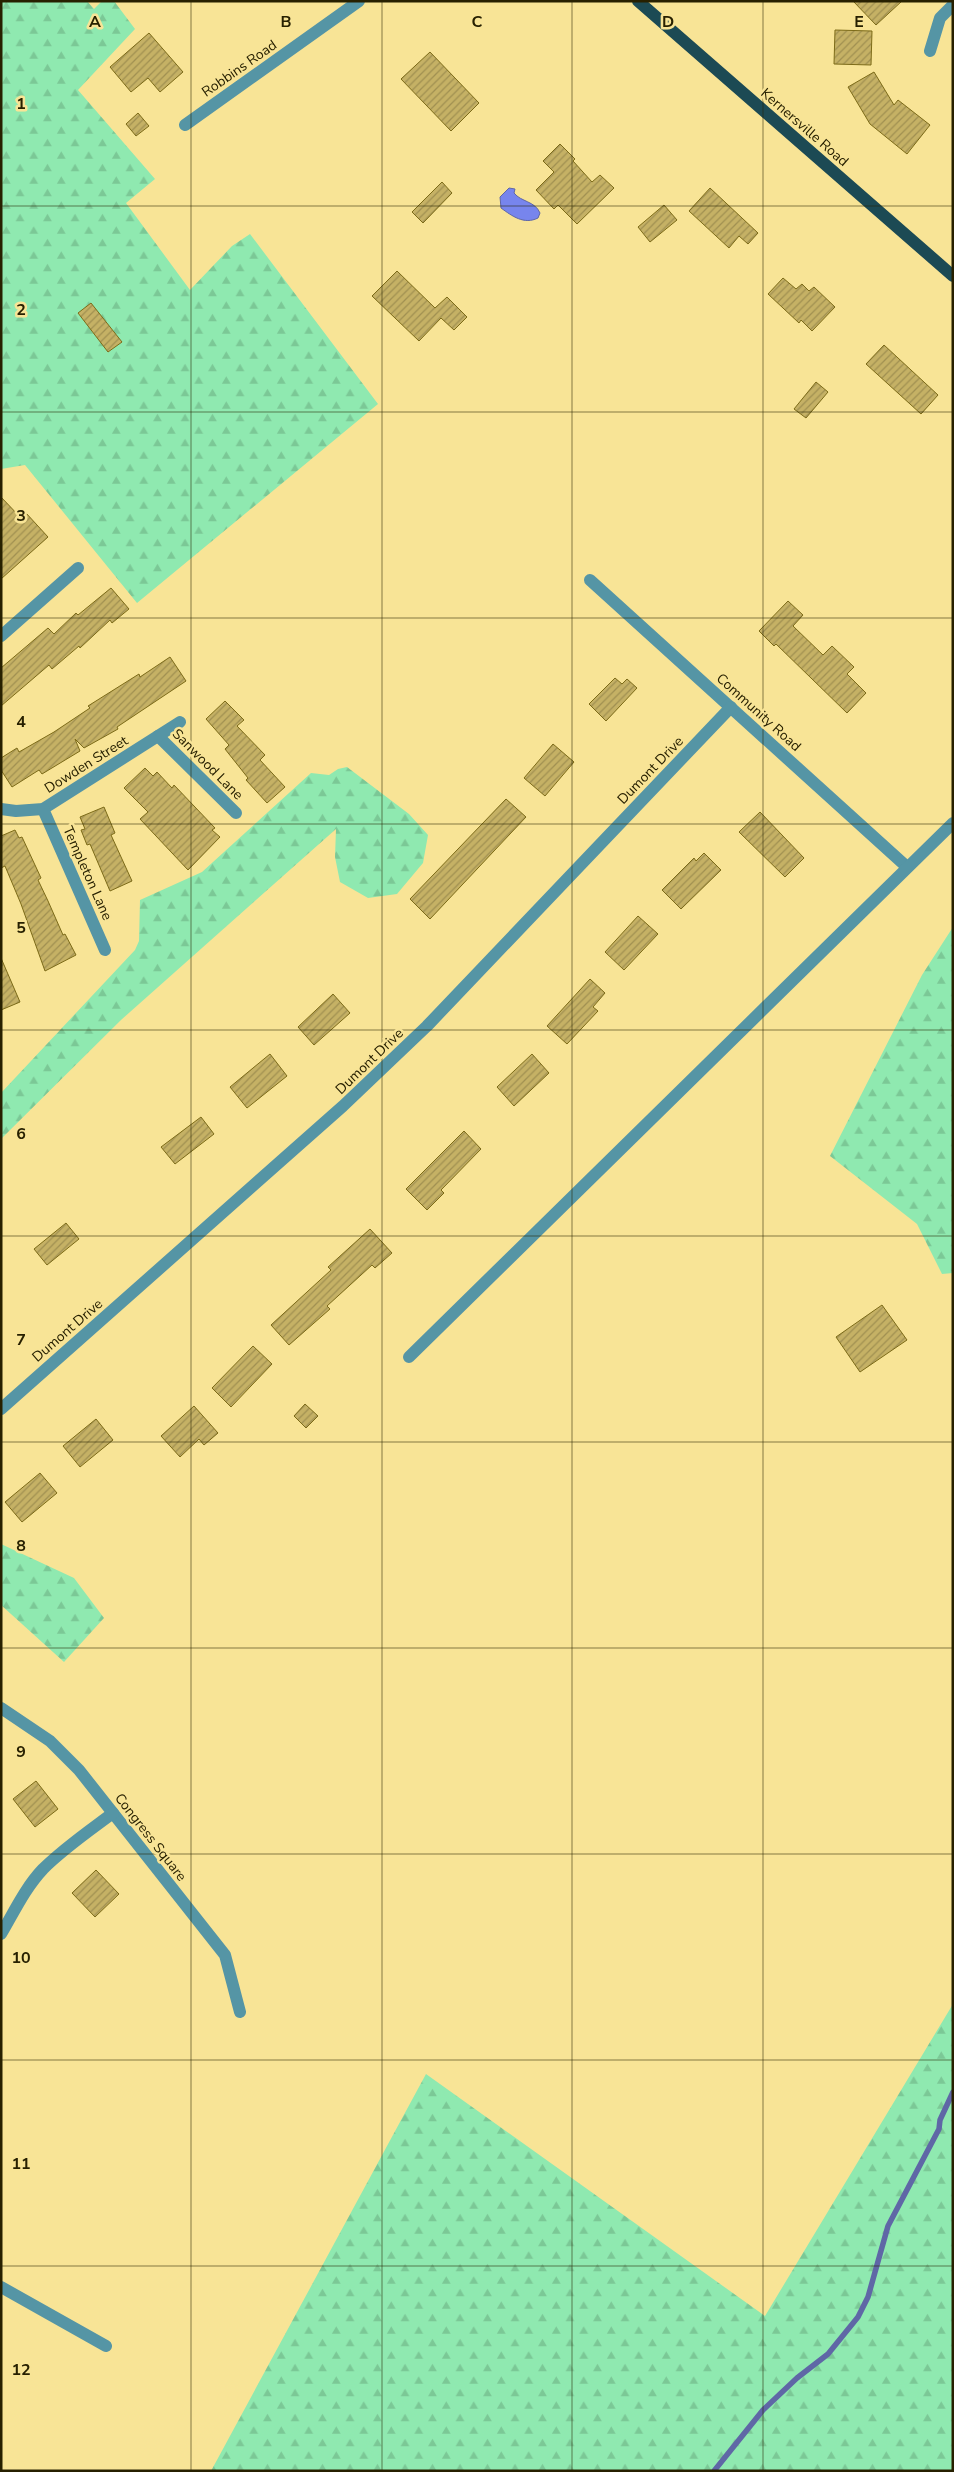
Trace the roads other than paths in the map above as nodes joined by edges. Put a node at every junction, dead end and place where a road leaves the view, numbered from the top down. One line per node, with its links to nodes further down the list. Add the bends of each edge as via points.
1 (359, 1): 5 (street, Robbins Road)
2 (638, 1): 6 (main road, Kernersville Road)
3 (953, 6): 4 (street, via 940,18)
4 (930, 51)
5 (185, 125)
6 (953, 276)
7 (78, 568): 9 (street)
8 (590, 580): 10 (street, Community Road)
9 (1, 636)
10 (731, 707): 17 (street, Community Road); 20 (street, Dumont Drive, via 426,1026 350,1100)
11 (180, 722): 12 (street, Dowden Street)
12 (158, 736): 13 (street, Dowden Street); 15 (street, Sanwood Lane)
13 (43, 809): 14 (street, Dowden Street); 18 (street, Templeton Lane)
14 (1, 810)
15 (236, 813)
16 (953, 823): 17 (street)
17 (907, 866): 19 (street)
18 (105, 950)
19 (409, 1357)
20 (1, 1409)
21 (1, 1708): 22 (street, Congress Square, via 50,1741 79,1770)
22 (113, 1813): 23 (street, via 42,1870 21,1898); 24 (street, Congress Square, via 225,1954)
23 (1, 1934)
24 (240, 2012)
25 (1, 2287): 26 (street)
26 (106, 2346)

